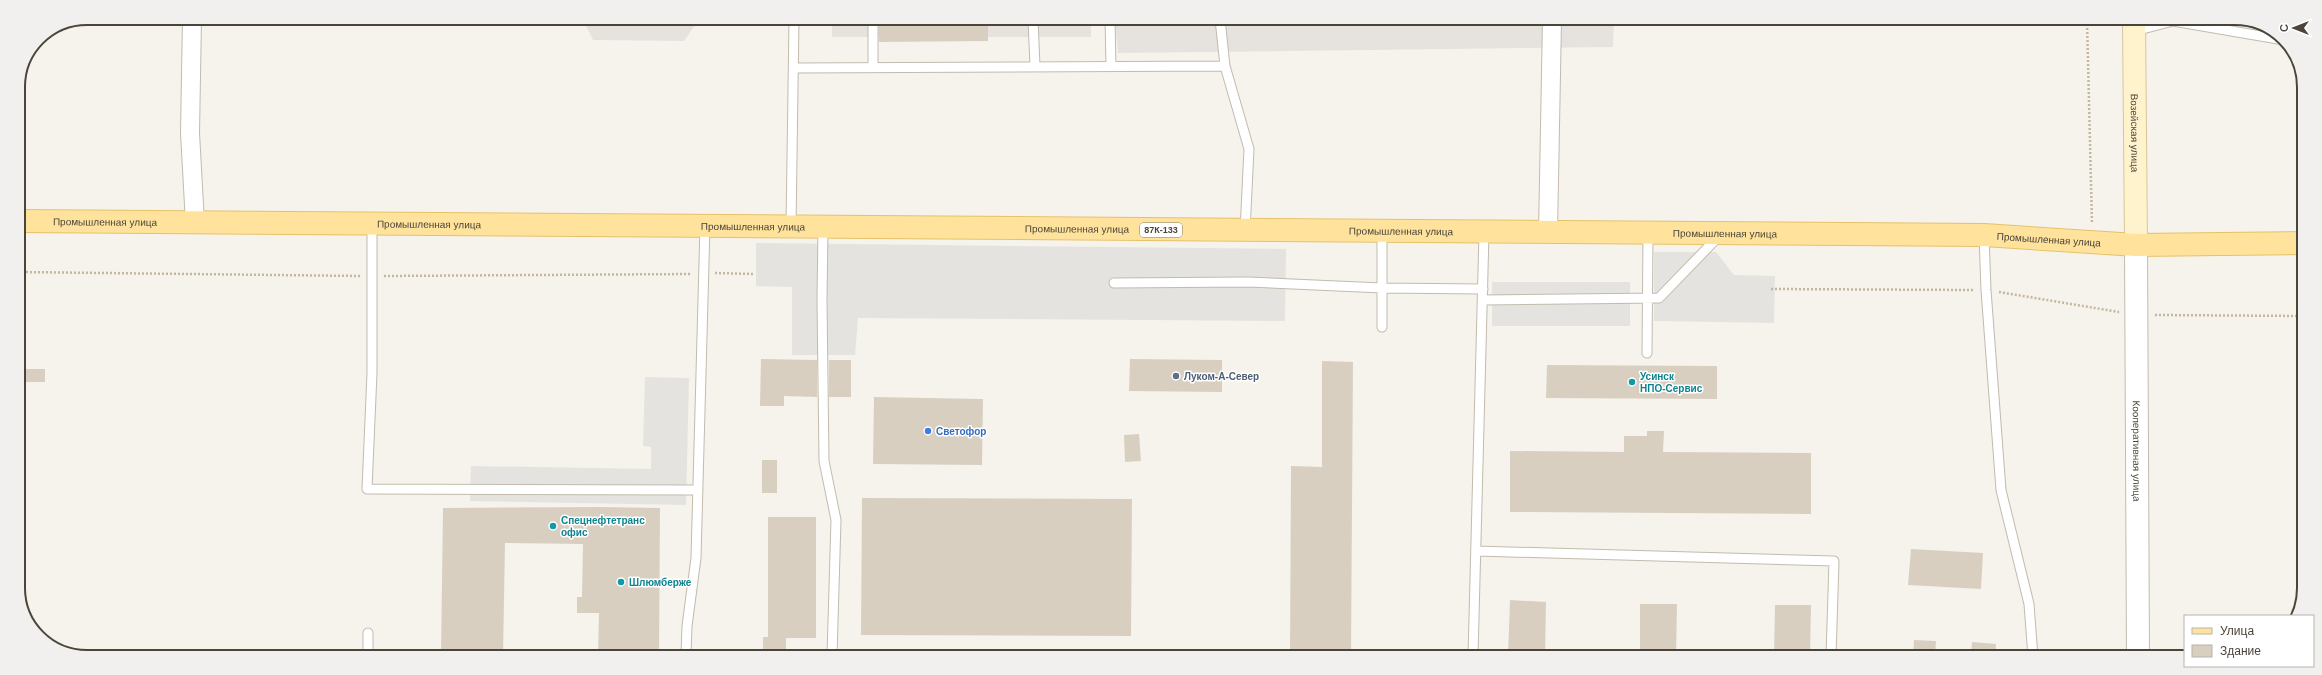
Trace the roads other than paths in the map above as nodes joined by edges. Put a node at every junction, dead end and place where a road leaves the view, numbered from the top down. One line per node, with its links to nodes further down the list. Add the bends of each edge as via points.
1 (192, 25): 17 (street, via 190,133)
2 (794, 25): 15 (lane)
3 (873, 25): 14 (lane)
4 (1033, 25): 11 (lane)
5 (1110, 25): 12 (lane)
6 (1221, 25): 13 (lane)
7 (1552, 25): 25 (street)
8 (2189, 25): 10 (lane)
9 (2134, 26): 30 (main road, Возейская улица)
10 (2272, 37)
11 (1035, 66): 12 (lane); 14 (lane)
12 (1111, 66): 13 (lane)
13 (1225, 66): 22 (lane, via 1249,149)
14 (872, 67): 15 (lane)
15 (795, 68): 20 (lane)
16 (25, 221): 17 (main road, Промышленная улица / 87К-133)
17 (195, 222): 18 (main road, Промышленная улица / 87К-133)
18 (372, 224): 19 (main road, Промышленная улица / 87К-133); 38 (lane, via 372,373 367,489)
19 (705, 226): 20 (main road, Промышленная улица / 87К-133); 38 (lane)
20 (791, 227): 21 (main road, Промышленная улица / 87К-133)
21 (823, 227): 22 (main road, Промышленная улица / 87К-133); 43 (lane, via 824,461 836,520)
22 (1245, 231): 23 (main road, Промышленная улица / 87К-133)
23 (1382, 232): 24 (main road, Промышленная улица / 87К-133); 32 (lane)
24 (1484, 233): 25 (main road, Промышленная улица / 87К-133); 33 (lane)
25 (1548, 233): 26 (main road, Промышленная улица / 87К-133)
26 (1648, 234): 27 (main road, Промышленная улица / 87К-133); 34 (lane)
27 (1721, 234): 28 (main road, Промышленная улица / 87К-133); 34 (lane, via 1659,298)
28 (1984, 235): 30 (main road, Промышленная улица / 87К-133); 46 (lane, via 2002,490 2029,604)
29 (2297, 243): 30 (main road, Промышленная улица / 87К-133)
30 (2136, 245): 47 (street, Кооперативная улица)
31 (1114, 283): 32 (lane, via 1248,282)
32 (1382, 288): 33 (lane); 36 (lane)
33 (1483, 289): 35 (lane)
34 (1648, 298): 35 (lane); 37 (lane)
35 (1483, 300): 39 (lane)
36 (1382, 327)
37 (1647, 353)
38 (698, 490): 42 (lane, via 696,558)
39 (1476, 551): 44 (lane); 45 (lane, via 1834,561)
40 (368, 633): 41 (lane)
41 (368, 650)
42 (686, 650)
43 (832, 650)
44 (1473, 650)
45 (1831, 650)
46 (2032, 650)
47 (2138, 650)

